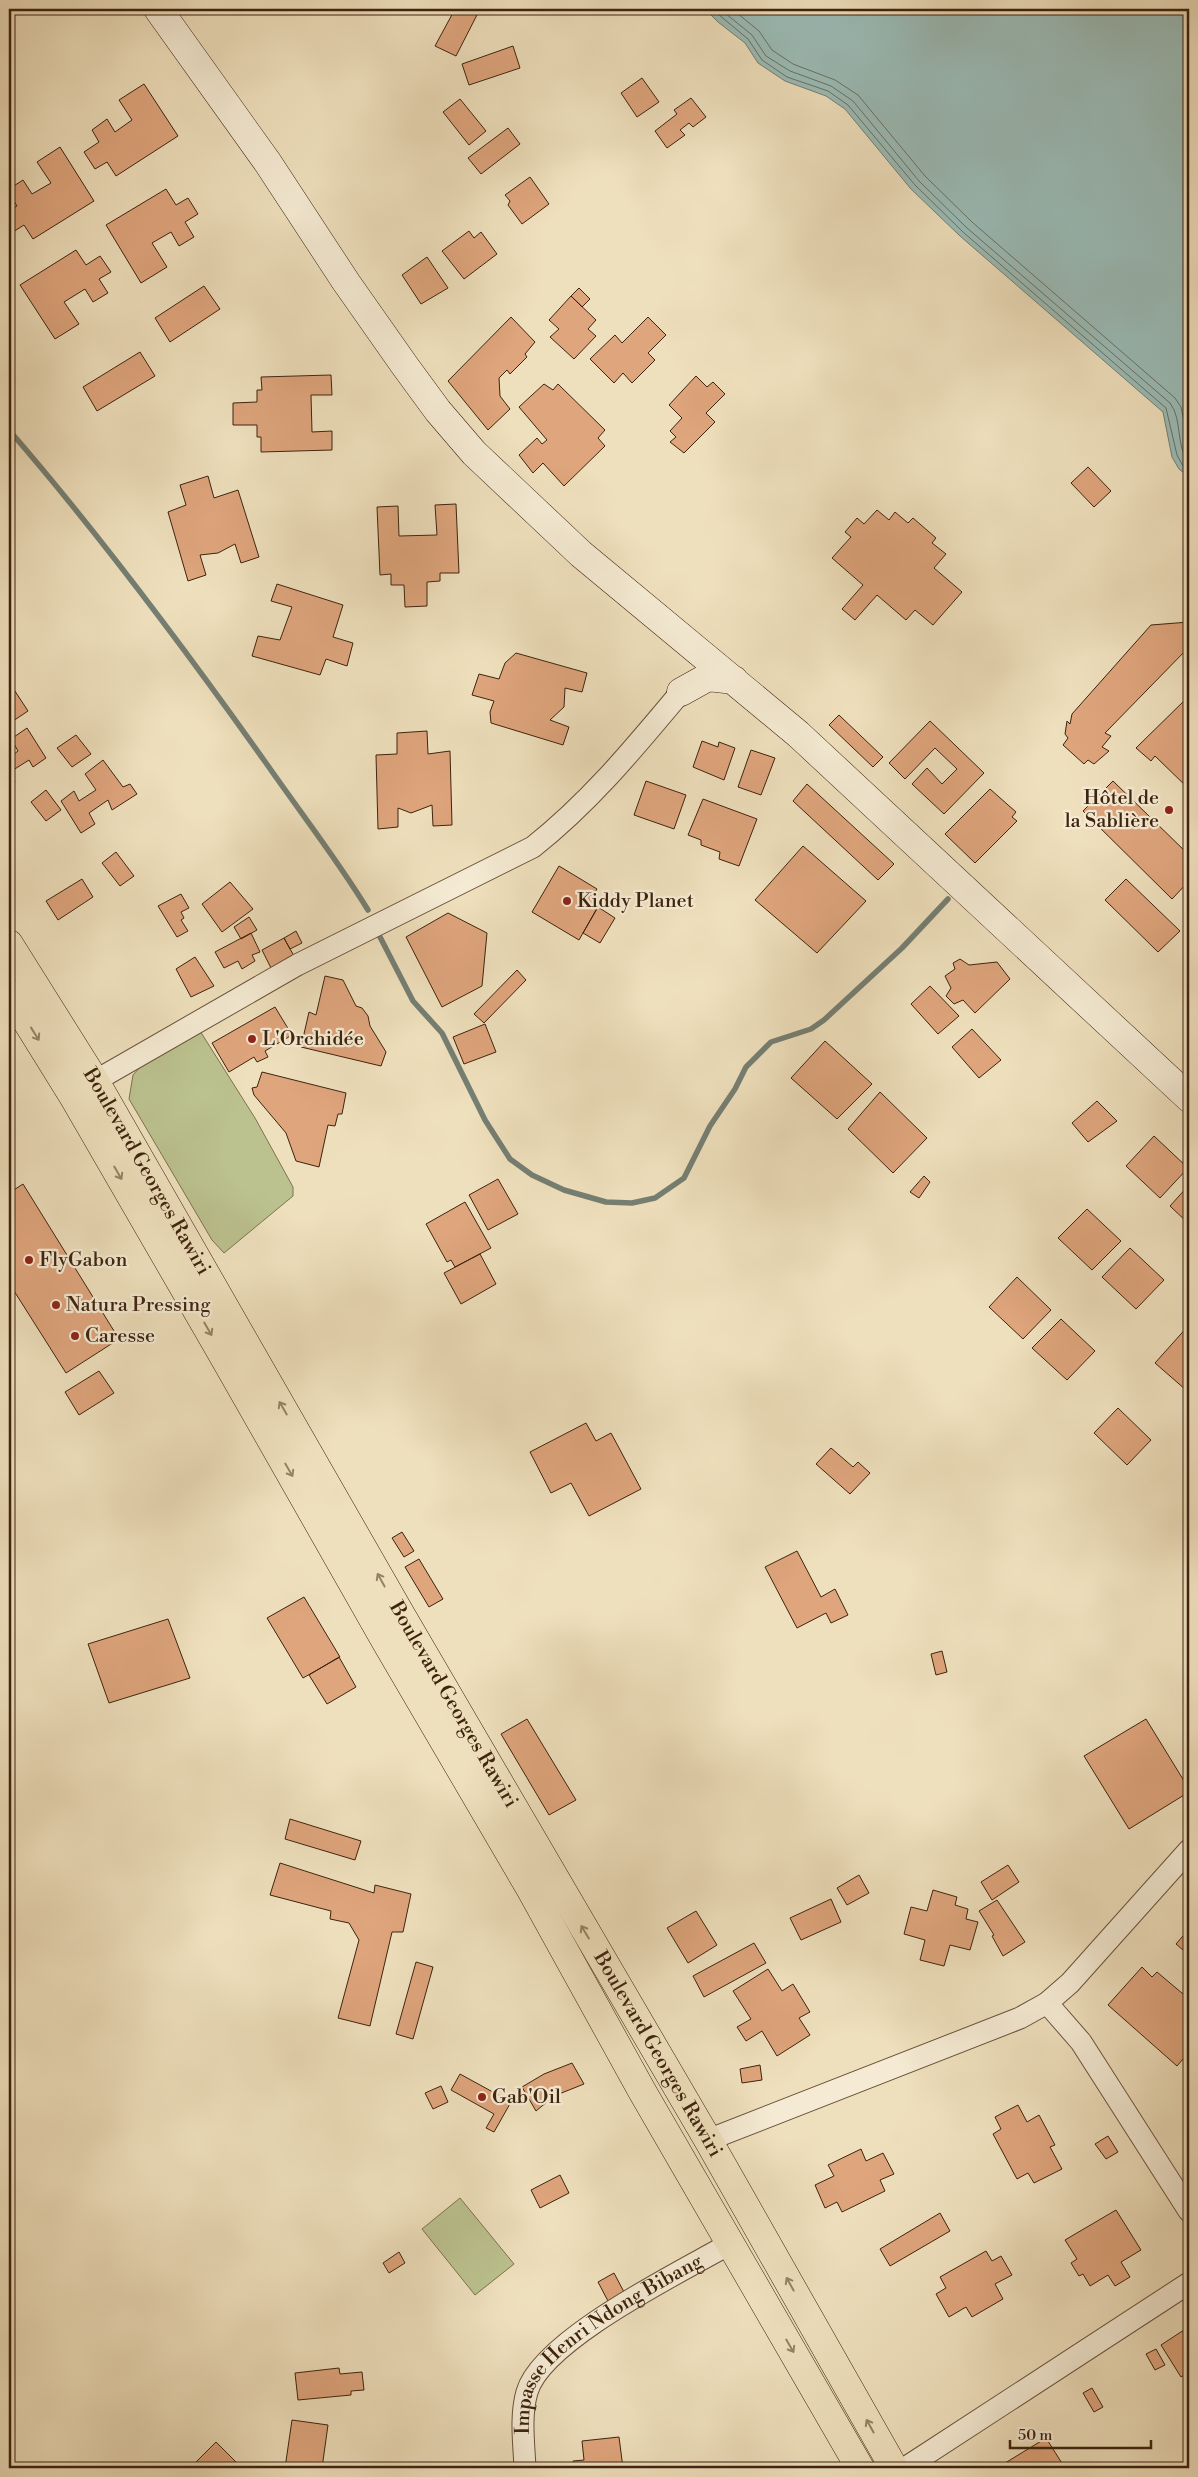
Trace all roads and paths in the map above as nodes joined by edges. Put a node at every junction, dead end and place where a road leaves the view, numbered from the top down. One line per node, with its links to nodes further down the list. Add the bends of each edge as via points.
1 (158, 9): 2 (main road, via 438,410 474,453 523,501)
2 (687, 642): 3 (main road); 4 (main road, via 692,665)
3 (734, 680): 4 (main road, via 708,677); 8 (main road, via 798,734)
4 (680, 692): 7 (street, via 592,795 533,846 297,965)
5 (9, 944): 7 (main road, Boulevard Georges Rawiri)
6 (9, 993): 13 (main road, Boulevard Georges Rawiri, one-way to 13, via 187,1292)
7 (95, 1081): 11 (main road, Boulevard Georges Rawiri, one-way to 7, via 400,1613)
8 (1189, 1098)
9 (1189, 1850): 10 (street, via 1093,1960)
10 (1047, 2003): 11 (street, via 1020,2018); 12 (street, via 1081,2042)
11 (708, 2140): 17 (main road, Boulevard Georges Rawiri, one-way to 11)
12 (1189, 2212)
13 (731, 2243): 15 (street, Impasse Henri Ndong Bibang, via 589,2326 562,2346 540,2369 527,2391 523,2421); 16 (main road, Boulevard Georges Rawiri, one-way to 16)
14 (1189, 2283): 18 (street)
15 (525, 2468)
16 (860, 2468)
17 (894, 2468)
18 (904, 2468)

